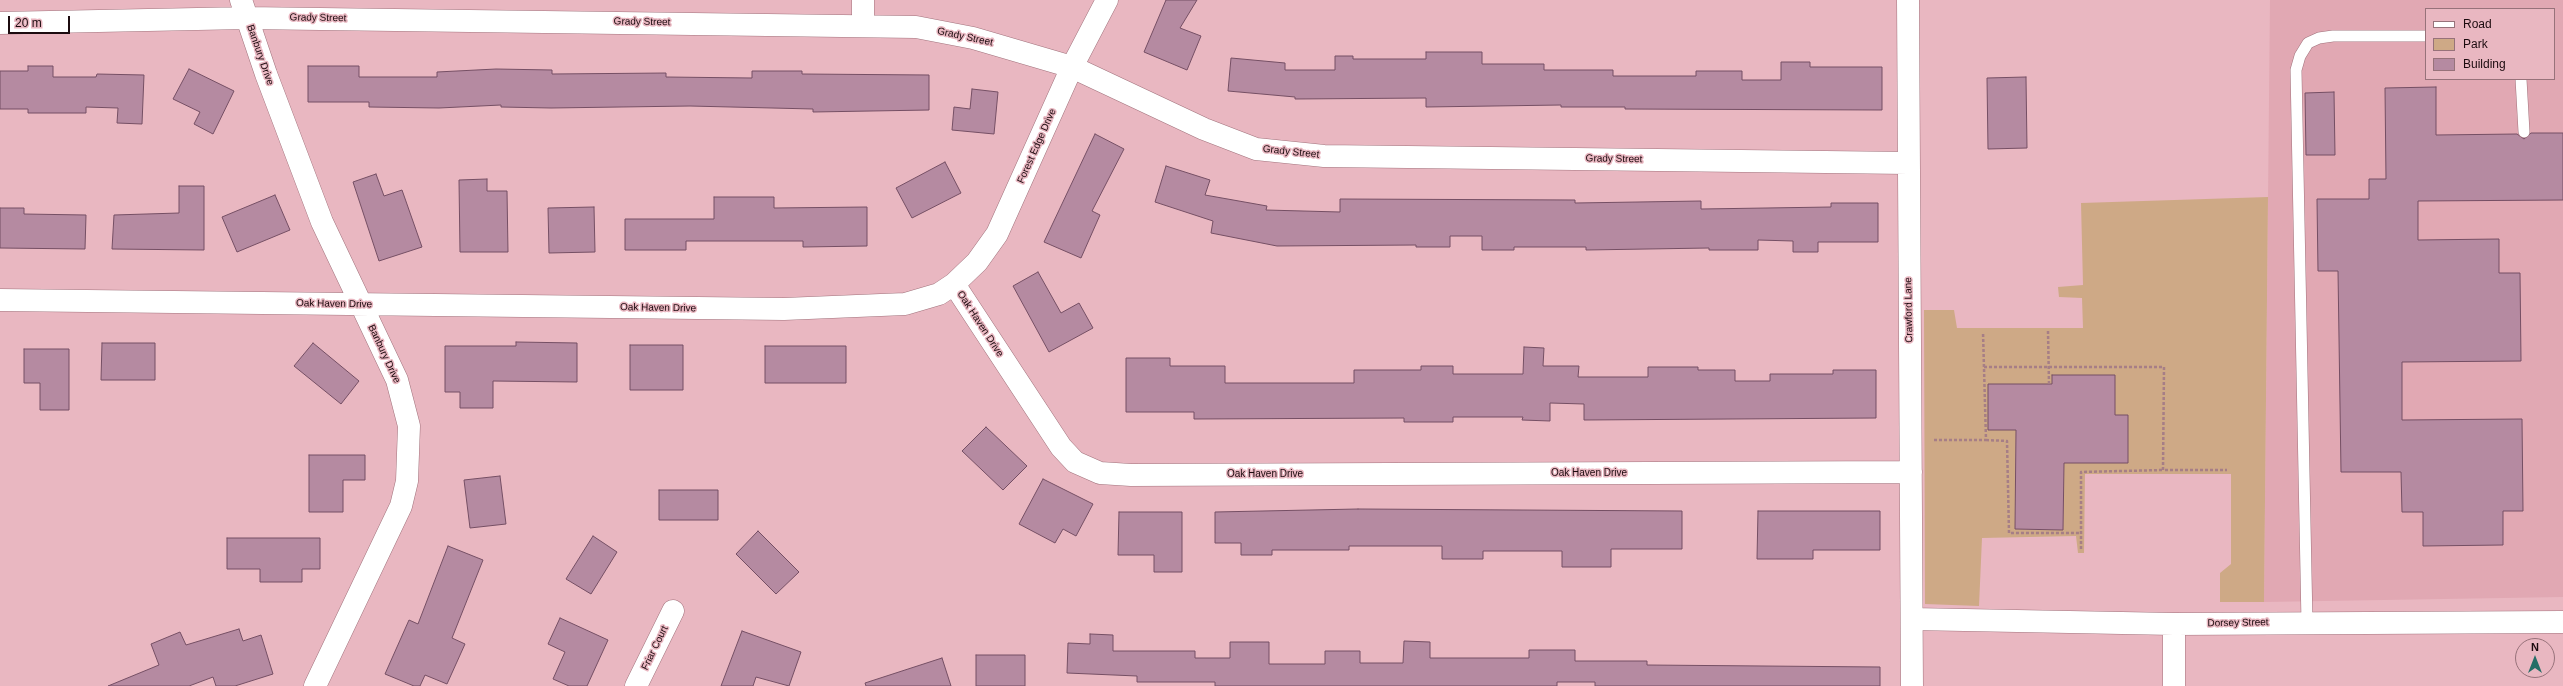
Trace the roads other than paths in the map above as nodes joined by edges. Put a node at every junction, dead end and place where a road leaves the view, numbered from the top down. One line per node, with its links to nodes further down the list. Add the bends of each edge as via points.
1 (863, 0): 6 (street)
2 (1107, 0): 8 (street, Forest Edge Drive)
3 (1908, 0): 11 (street, Crawford Lane)
4 (244, 9): 5 (street, Grady Street); 6 (street, Grady Street); 14 (street, Banbury Drive, via 322,222)
5 (0, 23)
6 (863, 25): 8 (street, Grady Street, via 916,27 973,38)
7 (2425, 36): 19 (lane, via 2319,38 2308,43 2300,56 2296,70)
8 (1072, 67): 11 (street, Grady Street, via 1204,129 1256,149 1324,156); 12 (street, Forest Edge Drive, via 998,234 977,262)
9 (2522, 80): 10 (lane)
10 (2524, 132)
11 (1908, 163): 15 (street, Crawford Lane)
12 (954, 284): 14 (street, Oak Haven Drive, via 939,294 905,304 878,306 784,309); 15 (street, Oak Haven Drive, via 1061,447 1075,462 1100,473 1131,475)
13 (0, 300): 14 (street, Oak Haven Drive)
14 (360, 304): 21 (street, Banbury Drive, via 397,380 405,405 409,426 407,481 401,506)
15 (1911, 472): 17 (street, Crawford Lane)
16 (673, 611): 22 (street, Friar Court)
17 (1912, 619): 20 (street, Dorsey Street); 23 (street, Crawford Lane)
18 (2563, 622): 19 (street, Dorsey Street)
19 (2307, 623): 20 (street, Dorsey Street)
20 (2174, 624): 24 (street)
21 (315, 686)
22 (636, 686)
23 (1912, 686)
24 (2174, 686)

